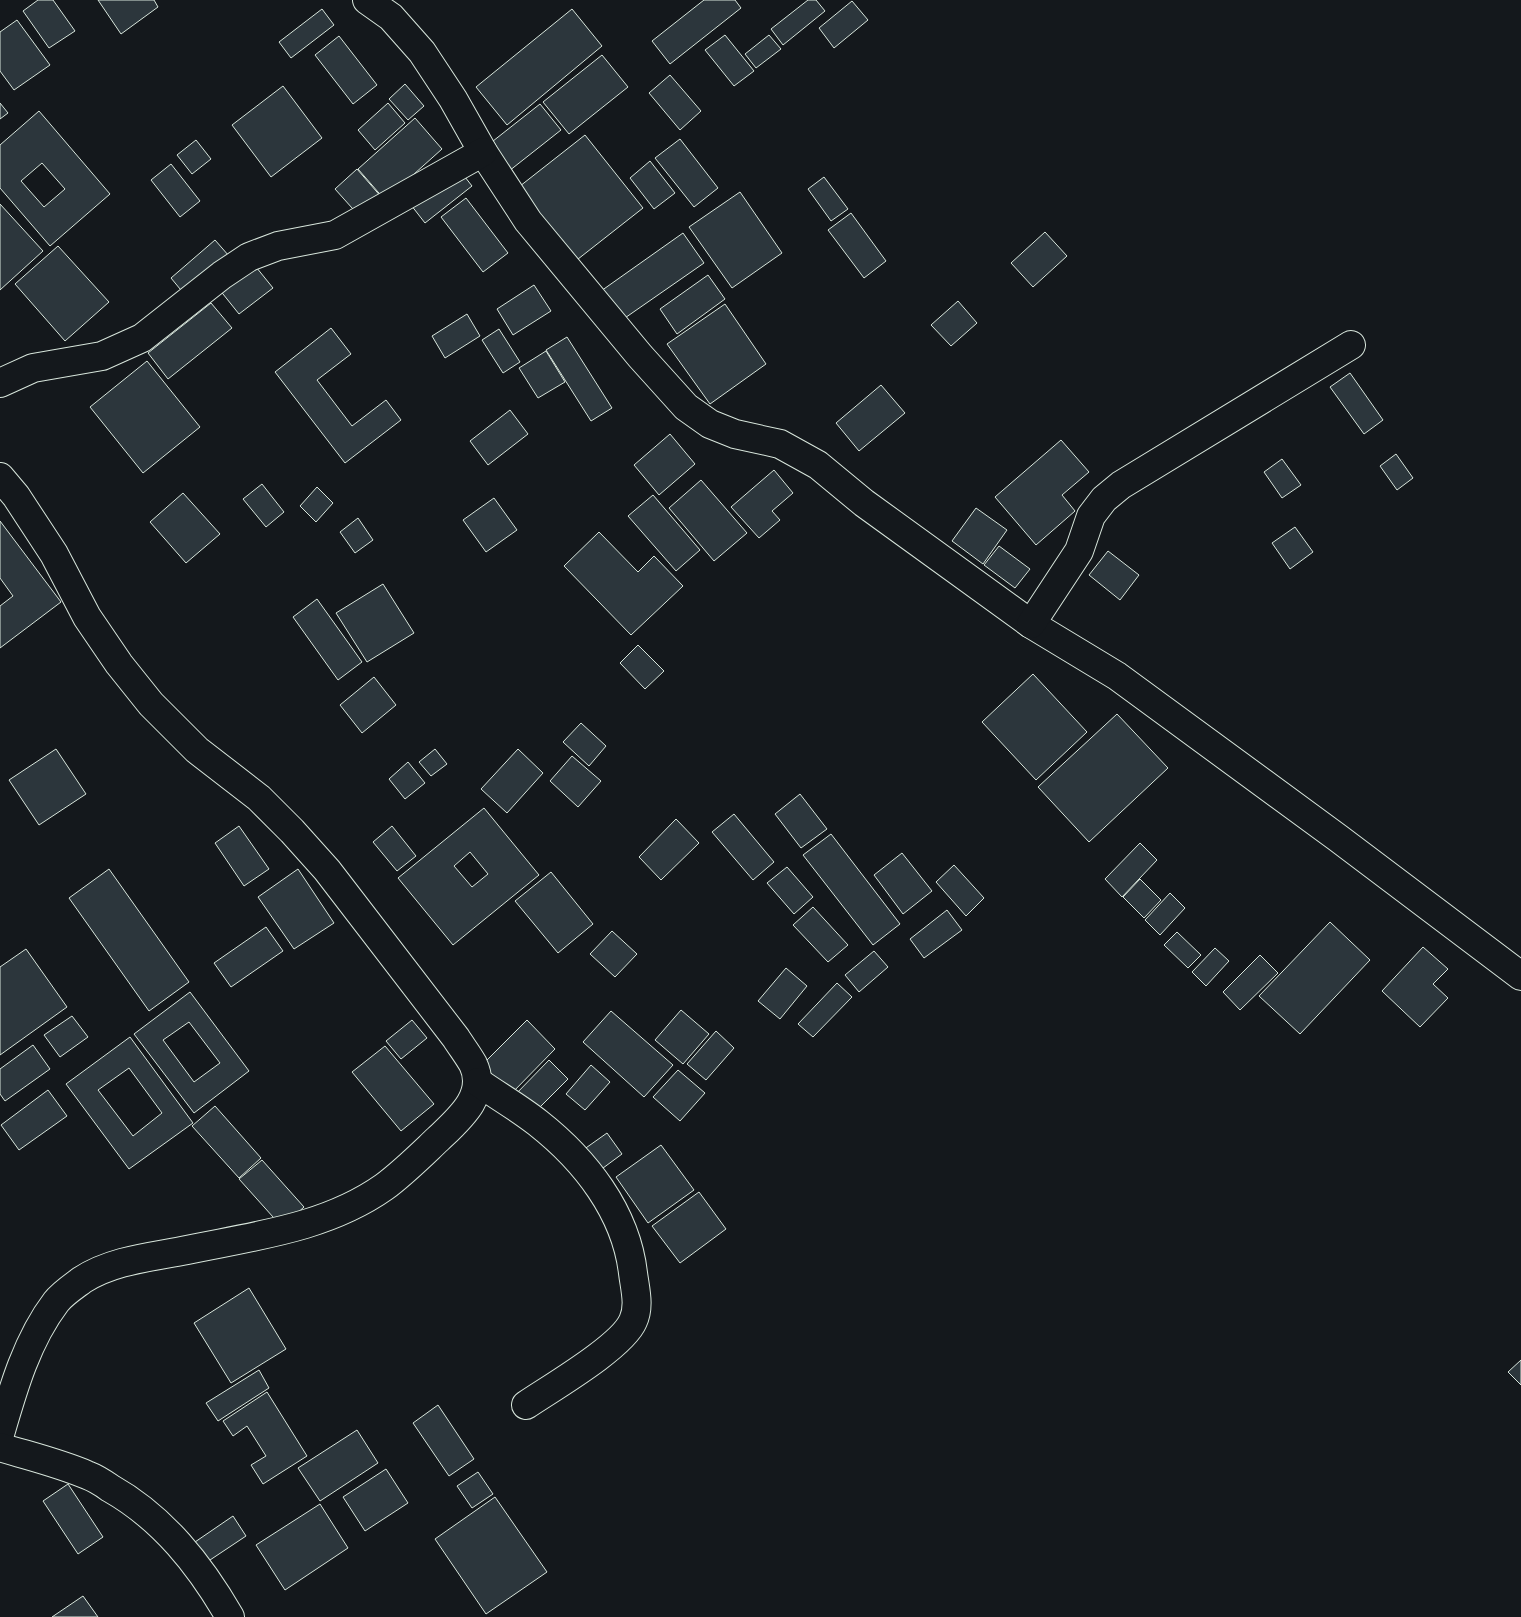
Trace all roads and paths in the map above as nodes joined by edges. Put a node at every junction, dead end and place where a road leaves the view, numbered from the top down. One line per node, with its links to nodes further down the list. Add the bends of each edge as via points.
1 (367, 0): 2 (street, via 391,17 422,52)
2 (483, 152): 4 (street, via 335,235 278,246 249,257 222,274 142,338 102,356 34,368); 6 (street, via 528,221 686,407 710,424 735,434 780,444 818,465 864,503)
3 (1351, 345): 6 (street, via 1121,485 1104,499 1092,516 1079,551)
4 (0, 383)
5 (0, 477): 8 (street, via 54,554 87,617 119,664 151,704 197,750 259,798 327,870 456,1038 473,1064)
6 (1031, 624): 7 (street, via 1117,676)
7 (1521, 976)
8 (478, 1082): 9 (street, via 537,1123 592,1176 614,1211 631,1255 637,1302 629,1328 604,1353); 10 (street, via 476,1096 455,1123 384,1187 356,1203 322,1219 283,1230 119,1263 83,1280 57,1300 37,1330)
9 (526, 1405)
10 (0, 1434)
11 (0, 1447): 12 (street, via 88,1475 129,1498 163,1526 190,1556)
12 (230, 1617)

